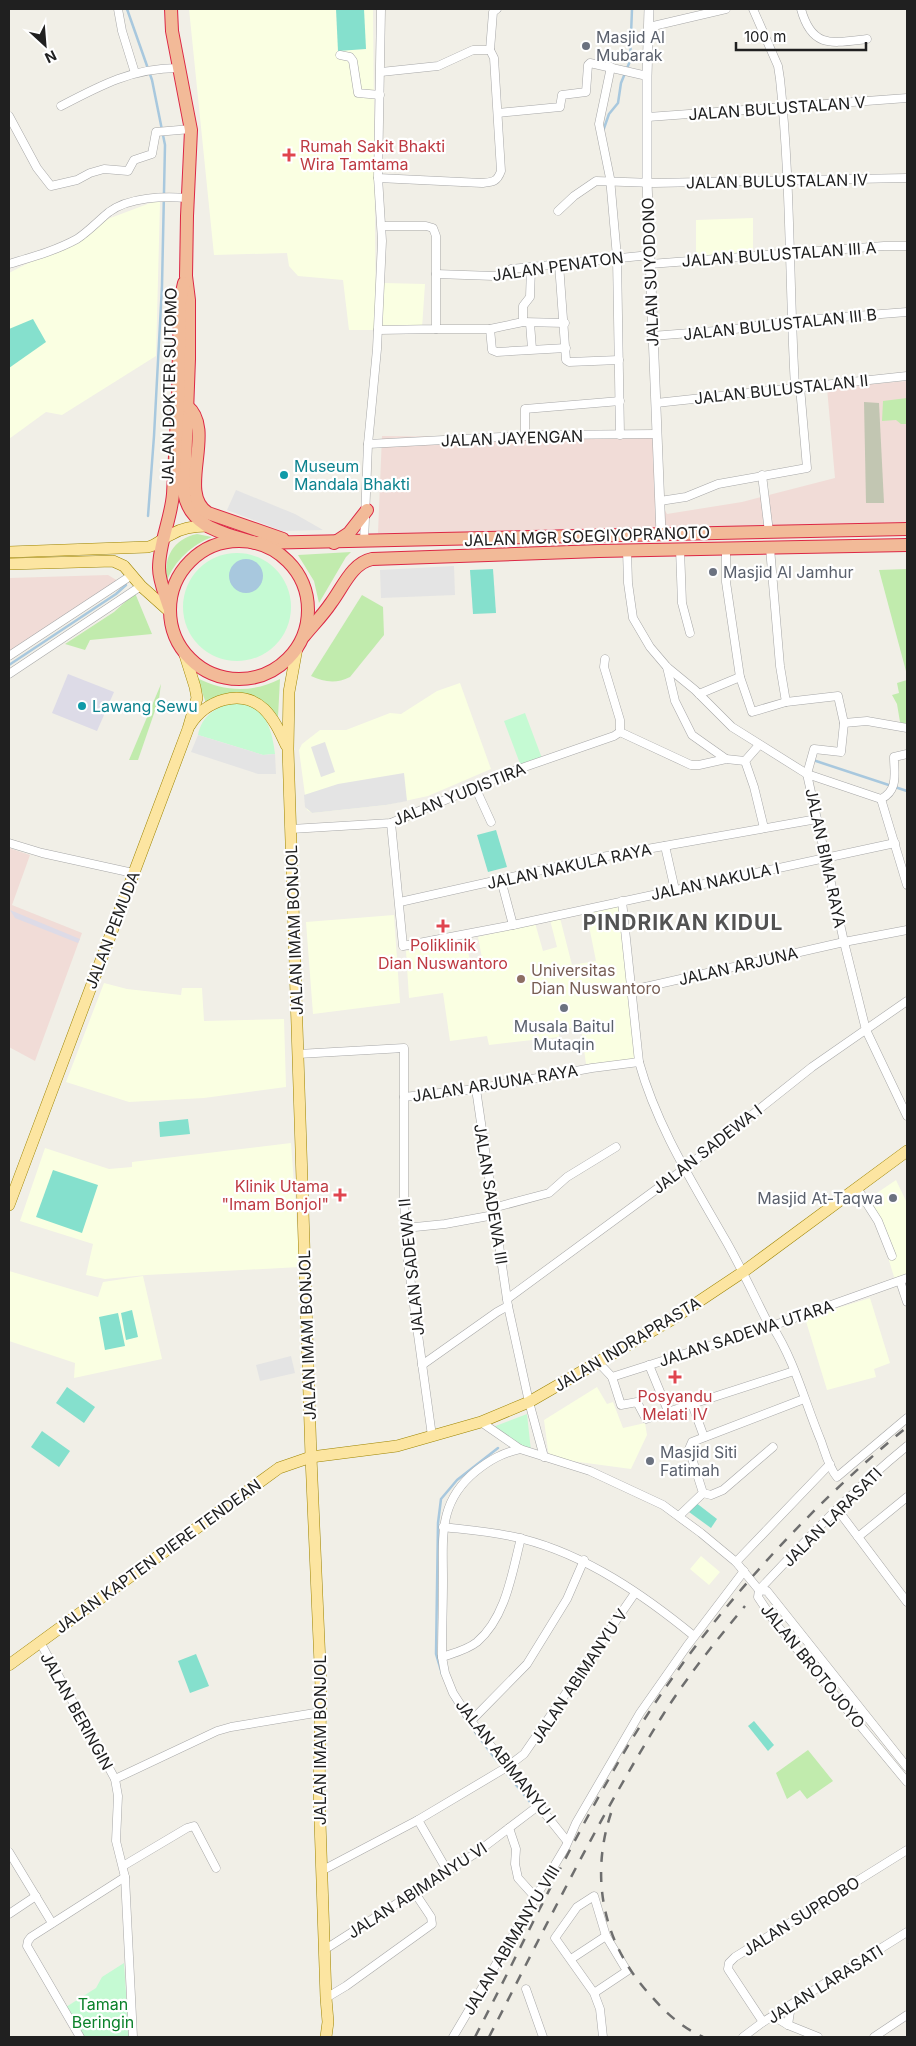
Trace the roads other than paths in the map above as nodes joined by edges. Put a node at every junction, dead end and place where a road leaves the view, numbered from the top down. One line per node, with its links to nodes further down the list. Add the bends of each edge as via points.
1 (118, 9): 16 (street)
2 (171, 9): 14 (highway, JALAN DOKTER SUTOMO)
3 (381, 9): 15 (street)
4 (497, 9): 11 (street, via 493,12)
5 (649, 9): 9 (street, JALAN SUYODONO)
6 (726, 9): 9 (street)
7 (753, 9): 21 (street, via 778,66)
8 (801, 9): 10 (street, via 808,28 822,39 833,43)
9 (649, 27): 17 (street, JALAN SUYODONO)
10 (866, 39)
11 (490, 50): 15 (street, via 473,50 438,66); 22 (street, via 494,58)
12 (340, 56): 18 (street, via 353,60 358,93)
13 (611, 67): 17 (street); 22 (street, via 589,64 586,92 562,94 560,107); 29 (street, via 600,118)
14 (178, 68): 16 (street); 25 (highway, JALAN DOKTER SUTOMO)
15 (381, 72): 18 (street)
16 (134, 73): 20 (street, via 103,84)
17 (647, 76): 24 (street, JALAN SUYODONO)
18 (380, 95): 26 (street)
19 (907, 98): 21 (street, JALAN BULUSTALAN V)
20 (61, 106)
21 (783, 108): 24 (street, JALAN BULUSTALAN V); 28 (street)
22 (498, 112): 26 (street, via 502,171 495,181)
23 (9, 116): 25 (street, via 37,168 51,186 78,180 104,169 128,171 134,160 152,154 160,132)
24 (648, 117): 30 (street, JALAN SUYODONO)
25 (191, 129): 31 (highway, JALAN DOKTER SUTOMO)
26 (378, 178): 33 (street)
27 (907, 178): 28 (street, JALAN BULUSTALAN IV)
28 (788, 180): 30 (street, JALAN BULUSTALAN IV); 35 (street)
29 (607, 181): 30 (street, JALAN BULUSTALAN IV); 32 (street, via 594,182); 36 (street)
30 (648, 182): 37 (street, JALAN SUYODONO)
31 (182, 198): 38 (street, via 144,199 111,210 76,239 40,256); 42 (highway, JALAN DOKTER SUTOMO)
32 (558, 211)
33 (382, 226): 41 (street, via 433,228); 49 (street)
34 (907, 246): 35 (street, JALAN BULUSTALAN III A)
35 (790, 253): 37 (street, JALAN BULUSTALAN III A); 44 (street)
36 (616, 258): 37 (street, JALAN PENATON); 39 (street, JALAN PENATON); 53 (street)
37 (650, 260): 50 (street, JALAN SUYODONO)
38 (9, 264)
39 (559, 264): 40 (street, JALAN PENATON); 46 (street)
40 (531, 268): 41 (street, JALAN PENATON, via 511,269 500,276); 45 (street, via 530,297 523,306)
41 (436, 274): 47 (street)
42 (186, 276): 58 (highway, JALAN DOKTER SUTOMO, via 189,300); 70 (highway, JALAN DOKTER SUTOMO, via 180,301 172,507)
43 (907, 312): 44 (street, JALAN BULUSTALAN III B)
44 (791, 321): 50 (street, JALAN BULUSTALAN III B); 55 (street)
45 (527, 323): 46 (street); 48 (street); 52 (street)
46 (565, 323): 51 (street)
47 (436, 329): 48 (street); 49 (street)
48 (490, 329): 52 (street, via 494,351)
49 (378, 330): 62 (street)
50 (652, 336): 57 (street, JALAN SUYODONO)
51 (566, 348): 52 (street); 53 (street, via 565,357 569,362)
52 (532, 349)
53 (617, 360): 56 (street)
54 (907, 376): 55 (street, JALAN BULUSTALAN II)
55 (797, 387): 57 (street, JALAN BULUSTALAN II); 63 (street, via 807,468)
56 (619, 401): 60 (street); 61 (street, via 525,409)
57 (656, 403): 59 (street, JALAN SUYODONO)
58 (188, 406): 66 (highway, JALAN DOKTER SUTOMO, via 185,501 193,516); 74 (highway, via 193,410 198,425 196,496 201,508 279,538)
59 (656, 434): 60 (street, JALAN JAYENGAN); 64 (street, JALAN SUYODONO)
60 (620, 435): 61 (street, JALAN JAYENGAN)
61 (525, 436): 62 (street, JALAN JAYENGAN)
62 (368, 444): 65 (street)
63 (762, 475): 64 (street); 68 (street)
64 (660, 500): 69 (street, JALAN SUYODONO)
65 (367, 510): 71 (highway, via 349,533); 72 (street)
66 (207, 526): 70 (main road, via 174,532); 73 (highway, JALAN DOKTER SUTOMO)
67 (907, 529): 68 (highway, JALAN MGR SOEGIYOPRANOTO)
68 (769, 532): 69 (highway, JALAN MGR SOEGIYOPRANOTO)
69 (661, 534): 72 (highway, JALAN MGR SOEGIYOPRANOTO)
70 (163, 539): 80 (main road, via 148,547); 84 (highway, JALAN DOKTER SUTOMO, via 159,570)
71 (334, 542): 72 (highway, JALAN MGR SOEGIYOPRANOTO); 74 (highway, JALAN MGR SOEGIYOPRANOTO)
72 (364, 542)
73 (256, 543): 74 (highway); 84 (highway, via 223,544 193,559 177,581); 86 (highway, via 289,562 304,584 309,610)
74 (314, 543)
75 (907, 545): 77 (highway, JALAN MGR SOEGIYOPRANOTO)
76 (726, 548): 77 (highway, JALAN MGR SOEGIYOPRANOTO); 78 (highway, JALAN MGR SOEGIYOPRANOTO); 93 (street, via 726,582)
77 (770, 548): 95 (street)
78 (680, 549): 79 (highway, JALAN MGR SOEGIYOPRANOTO); 85 (street, via 682,604)
79 (627, 550): 86 (highway, JALAN MGR SOEGIYOPRANOTO, via 364,560); 91 (street, JALAN BIMA RAYA, via 633,618 650,647)
80 (9, 552)
81 (9, 564): 82 (main road, via 113,561)
82 (132, 575): 83 (main road); 89 (street)
83 (141, 586): 84 (main road); 92 (street)
84 (170, 612): 88 (highway, via 174,634)
85 (690, 633)
86 (304, 636): 87 (highway)
87 (297, 648): 88 (highway, via 283,664 268,673 233,679 205,671); 101 (main road, JALAN IMAM BONJOL, via 289,692)
88 (184, 652): 98 (main road, JALAN PEMUDA, via 197,698)
89 (9, 656)
90 (605, 659): 99 (street, via 604,667 620,720)
91 (667, 667): 94 (street, JALAN BIMA RAYA); 103 (street, via 675,701 692,735)
92 (9, 674)
93 (740, 677): 94 (street); 95 (street, via 752,712)
94 (699, 694): 100 (street, JALAN BIMA RAYA, via 732,727)
95 (786, 702): 96 (street, via 838,696)
96 (844, 723): 97 (street, via 867,720); 105 (street, via 841,752 814,749)
97 (907, 728)
98 (188, 730): 101 (main road, via 210,706 226,699 242,698 265,710 276,723); 118 (main road, JALAN PEMUDA)
99 (620, 732): 103 (street, via 695,765); 106 (street, JALAN YUDISTIRA)
100 (759, 744): 104 (street); 105 (street, JALAN BIMA RAYA)
101 (288, 749): 112 (main road, JALAN IMAM BONJOL)
102 (907, 754): 107 (street, via 894,757 894,785 890,794)
103 (726, 759): 104 (street)
104 (745, 761): 111 (street)
105 (807, 774): 107 (street); 108 (street, JALAN BIMA RAYA)
106 (475, 787): 109 (street); 110 (street, JALAN YUDISTIRA)
107 (881, 799): 114 (street)
108 (816, 819): 111 (street, JALAN NAKULA RAYA); 116 (street, JALAN BIMA RAYA)
109 (491, 822)
110 (391, 823): 112 (street, JALAN YUDISTIRA); 123 (street)
111 (764, 828): 115 (street, JALAN NAKULA RAYA)
112 (291, 829): 130 (main road, JALAN IMAM BONJOL)
113 (9, 843): 118 (street)
114 (896, 843): 116 (street, JALAN NAKULA I); 117 (street)
115 (665, 846): 119 (street, JALAN NAKULA RAYA); 121 (street)
116 (825, 858): 121 (street, JALAN NAKULA I); 126 (street, JALAN BIMA RAYA)
117 (904, 863): 120 (street)
118 (133, 873): 139 (main road, JALAN PEMUDA)
119 (501, 880): 123 (street, JALAN NAKULA RAYA); 124 (street)
120 (907, 885)
121 (676, 890): 122 (street, JALAN NAKULA I)
122 (622, 901): 124 (street, JALAN NAKULA I); 127 (street)
123 (400, 902): 124 (street, JALAN NAKULA I, via 403,946)
124 (514, 925)
125 (907, 930): 126 (street, JALAN ARJUNA)
126 (844, 942): 127 (street, JALAN ARJUNA); 129 (street, JALAN BIMA RAYA)
127 (632, 990): 131 (street)
128 (907, 1001): 129 (street, JALAN SADEWA I)
129 (866, 1030): 134 (street, JALAN BIMA RAYA); 137 (street, JALAN SADEWA I, via 812,1067)
130 (298, 1054): 133 (street, JALAN ARJUNA RAYA, via 404,1048); 164 (main road, JALAN IMAM BONJOL)
131 (639, 1062): 132 (street, JALAN ARJUNA RAYA); 137 (street, via 658,1115)
132 (476, 1089): 133 (street, JALAN ARJUNA RAYA); 140 (street, JALAN SADEWA III)
133 (404, 1097): 141 (street, JALAN SADEWA II)
134 (907, 1116)
135 (616, 1147): 140 (street, via 567,1177 549,1193)
136 (907, 1151): 138 (main road, JALAN INDRAPRASTA)
137 (684, 1168): 143 (street); 146 (street, JALAN SADEWA I)
138 (857, 1188): 142 (street, via 878,1221); 143 (main road, JALAN INDRAPRASTA)
139 (9, 1205)
140 (493, 1212): 141 (street, via 445,1224); 146 (street, JALAN SADEWA III)
141 (406, 1228): 149 (street, JALAN SADEWA II)
142 (892, 1256)
143 (743, 1272): 147 (street); 148 (main road, JALAN INDRAPRASTA, via 671,1320)
144 (904, 1280): 145 (street, JALAN SADEWA UTARA); 147 (street, JALAN SADEWA UTARA)
145 (907, 1302)
146 (508, 1303): 149 (street, JALAN SADEWA I); 154 (street, JALAN SADEWA III)
147 (771, 1326): 150 (street, JALAN SADEWA UTARA); 151 (street, via 785,1346)
148 (597, 1361): 152 (street); 154 (main road, JALAN INDRAPRASTA)
149 (422, 1365): 159 (street, JALAN SADEWA II)
150 (649, 1365): 152 (street, JALAN SADEWA UTARA); 156 (street)
151 (794, 1371): 153 (street); 155 (street)
152 (612, 1377): 156 (street, via 622,1406 637,1402 646,1419)
153 (804, 1399): 160 (street); 166 (street)
154 (529, 1402): 158 (main road, JALAN INDRAPRASTA); 165 (street, JALAN SADEWA III)
155 (692, 1404): 156 (street); 160 (street)
156 (668, 1411)
157 (907, 1418): 166 (street, via 837,1477)
158 (481, 1422): 159 (main road, JALAN INDRAPRASTA); 163 (street)
159 (432, 1436): 164 (main road, JALAN INDRAPRASTA, via 383,1449)
160 (704, 1436): 167 (street, via 692,1442 689,1449)
161 (907, 1446): 169 (street, JALAN LARASATI)
162 (773, 1447): 167 (street, via 723,1490)
163 (520, 1449): 165 (street); 171 (street, JALAN ABIMANYU I, via 497,1456 464,1481 448,1505)
164 (311, 1457): 183 (main road, JALAN KAPTEN PIERE TENDEAN, via 279,1468); 186 (main road, JALAN IMAM BONJOL)
165 (544, 1457): 170 (street, via 610,1480)
166 (830, 1464): 175 (street)
167 (703, 1493): 170 (street)
168 (907, 1497): 172 (street)
169 (837, 1509): 172 (street); 177 (street, JALAN LARASATI)
170 (679, 1516): 175 (street)
171 (443, 1527): 173 (street); 184 (street, JALAN ABIMANYU I)
172 (858, 1537): 179 (street)
173 (521, 1538): 174 (street); 184 (street, via 509,1587 488,1629 466,1649)
174 (584, 1560): 178 (street); 189 (street, via 567,1599 527,1664)
175 (736, 1562): 176 (street)
176 (744, 1571): 177 (street); 182 (street, JALAN ABIMANYU VIII)
177 (759, 1590): 180 (street, JALAN BROTOJOYO, via 767,1591); 181 (street, JALAN BROTOJOYO, via 758,1597)
178 (635, 1594): 182 (street); 192 (street, JALAN ABIMANYU V, via 529,1749)
179 (907, 1602)
180 (786, 1615): 181 (street); 187 (street, JALAN BROTOJOYO)
181 (776, 1624): 188 (street, JALAN BROTOJOYO)
182 (694, 1636): 198 (street, JALAN ABIMANYU VIII, via 640,1713)
183 (40, 1642): 185 (main road, JALAN KAPTEN PIERE TENDEAN); 193 (street, JALAN BERINGIN)
184 (442, 1657): 189 (street, JALAN ABIMANYU I, via 453,1693)
185 (9, 1665)
186 (321, 1712): 193 (street, JALAN BERINGIN, via 217,1731); 203 (main road, JALAN IMAM BONJOL, via 319,1792)
187 (864, 1712): 188 (street); 190 (street, JALAN BROTOJOYO)
188 (855, 1720): 191 (street, JALAN BROTOJOYO)
189 (472, 1721): 192 (street, JALAN ABIMANYU I)
190 (906, 1762): 191 (street)
191 (894, 1766): 194 (street, JALAN BROTOJOYO)
192 (507, 1767): 195 (street, JALAN ABIMANYU I); 196 (street, JALAN ABIMANYU V)
193 (115, 1779): 201 (street, JALAN BERINGIN, via 118,1796 116,1841)
194 (907, 1782)
195 (538, 1806): 197 (street, JALAN ABIMANYU VI); 198 (street, JALAN ABIMANYU I)
196 (418, 1820): 203 (street, JALAN ABIMANYU V); 204 (street)
197 (509, 1828): 204 (street, JALAN ABIMANYU VI); 208 (street, via 516,1848 518,1878)
198 (567, 1841): 208 (street, JALAN ABIMANYU VIII)
199 (907, 1850): 222 (street, JALAN SUPROBO, via 729,1963 728,1969)
200 (9, 1852): 207 (street)
201 (123, 1866): 202 (street, via 196,1826); 205 (street, JALAN BERINGIN)
202 (216, 1868)
203 (323, 1870): 213 (main road, JALAN IMAM BONJOL)
204 (448, 1872): 206 (street, JALAN ABIMANYU VI)
205 (125, 1877): 210 (street); 225 (street, JALAN BERINGIN)
206 (415, 1893): 213 (street, JALAN ABIMANYU VI); 217 (street, via 432,1924)
207 (36, 1896): 209 (street); 210 (street)
208 (536, 1898): 228 (street, JALAN ABIMANYU VIII)
209 (9, 1914)
210 (52, 1923): 224 (street, via 28,1938 27,1946)
211 (907, 1932): 218 (street, JALAN LARASATI)
212 (606, 1936): 214 (street); 214 (street, via 594,1896 578,1907 555,1938); 216 (street, via 627,1971)
213 (324, 1950): 217 (main road, JALAN IMAM BONJOL)
214 (571, 1959): 216 (street)
215 (526, 1989): 229 (street)
216 (594, 1993): 230 (street, via 600,2009)
217 (326, 1998): 221 (main road, JALAN IMAM BONJOL)
218 (791, 2005): 220 (street, JALAN LARASATI); 223 (street)
219 (907, 2015): 233 (street)
220 (773, 2016): 222 (street, JALAN LARASATI); 223 (street)
221 (328, 2022): 226 (main road, JALAN IMAM BONJOL); 227 (main road, JALAN IMAM BONJOL)
222 (763, 2022): 231 (street, JALAN LARASATI)
223 (788, 2025): 232 (street)
224 (80, 2037)
225 (133, 2037)
226 (326, 2037)
227 (332, 2037)
228 (453, 2037)
229 (543, 2037)
230 (603, 2037)
231 (743, 2037)
232 (818, 2037)
233 (874, 2037)

